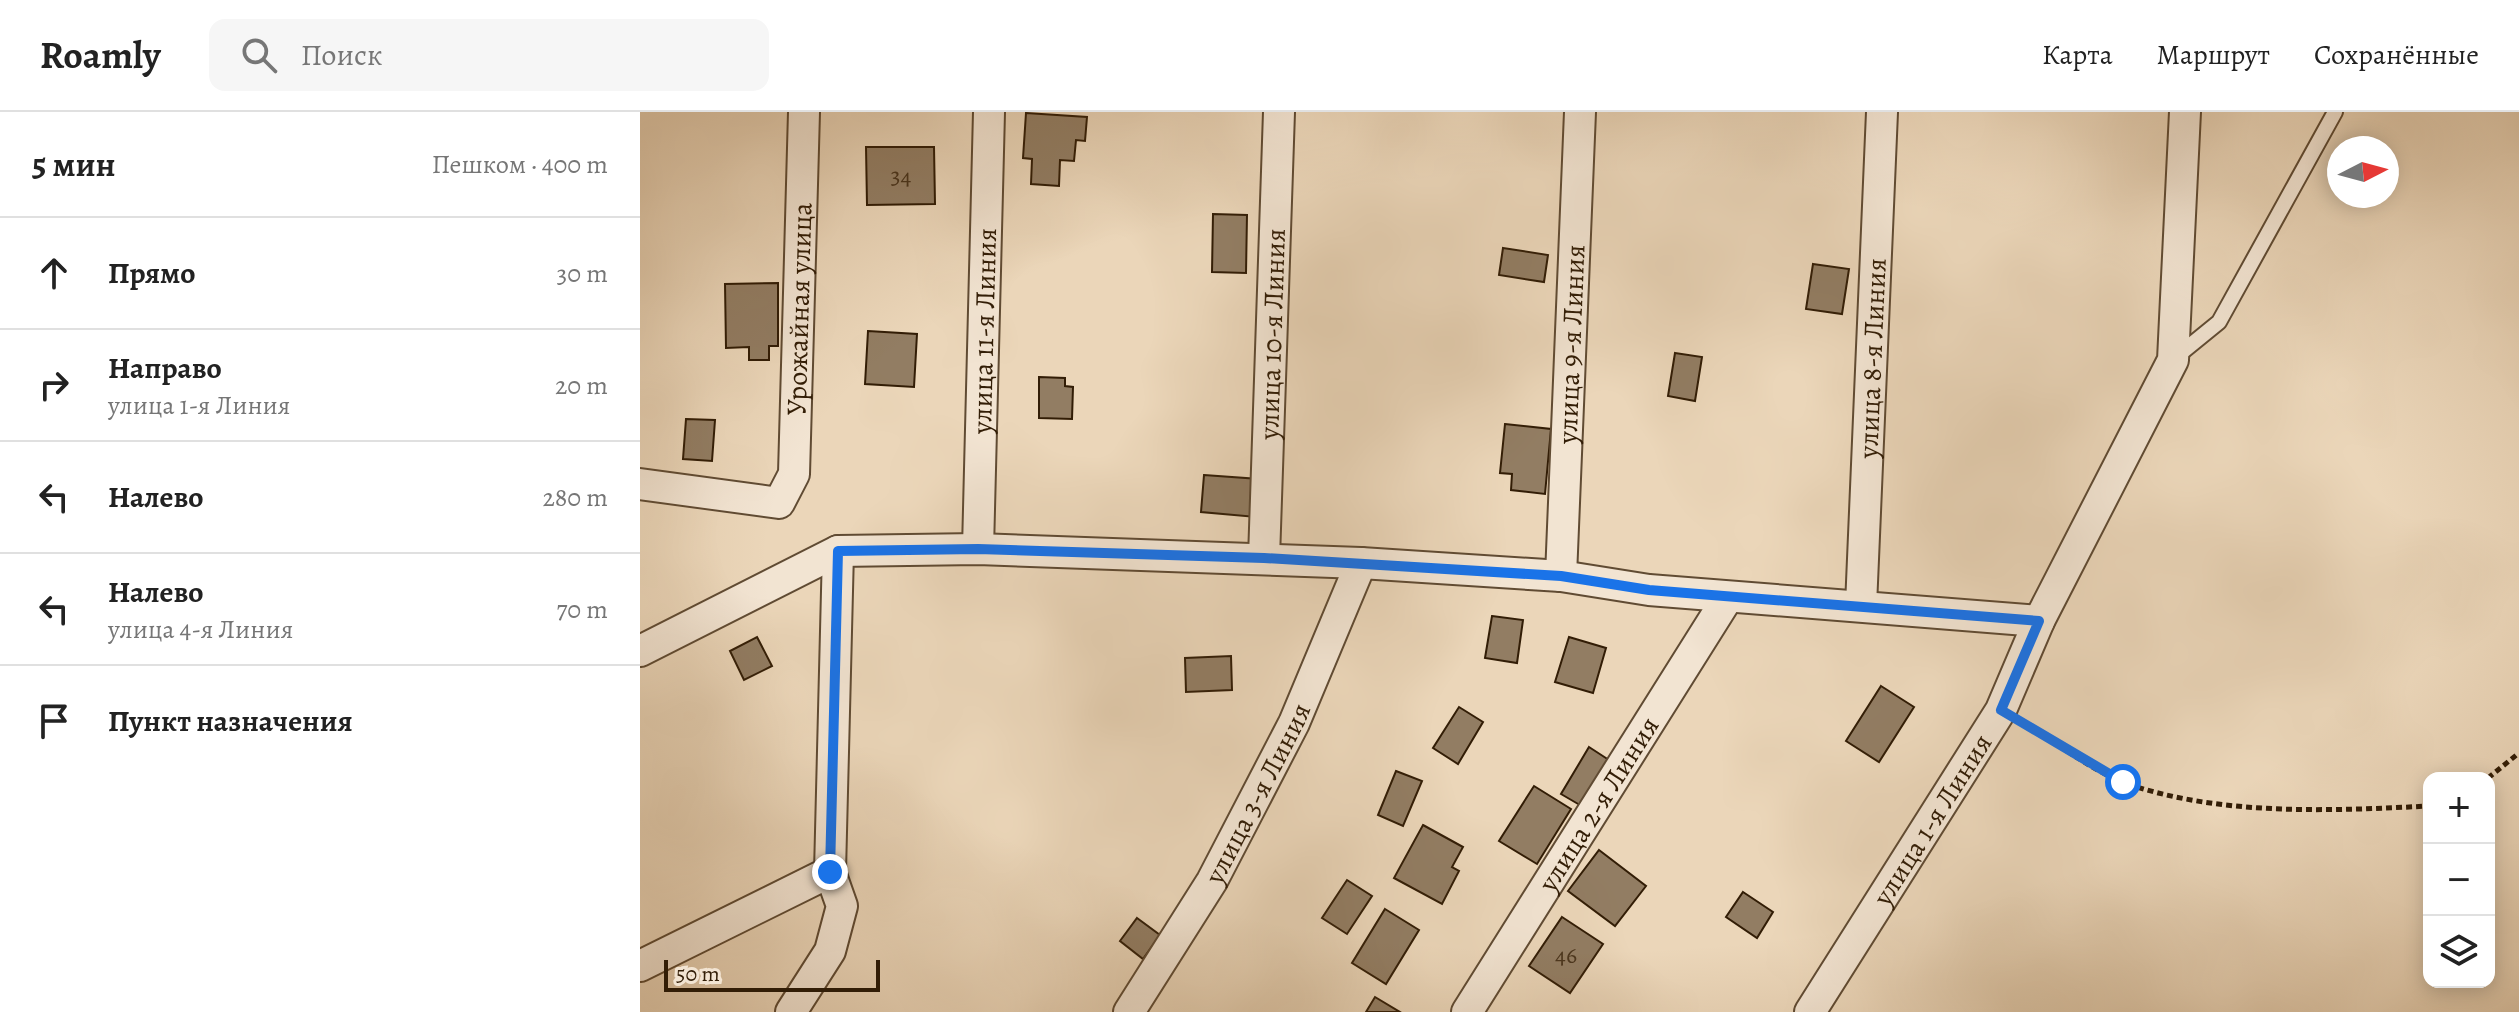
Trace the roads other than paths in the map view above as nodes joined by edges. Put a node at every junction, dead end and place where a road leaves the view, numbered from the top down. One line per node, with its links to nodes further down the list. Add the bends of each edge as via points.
1 (804, 112): 9 (street, Урожайная улица, via 794,474 779,503)
2 (989, 112): 10 (street, улица 11-я Линия)
3 (1279, 112): 12 (street, улица 10-я Линия)
4 (1580, 112): 14 (street, улица 9-я Линия)
5 (1882, 112): 16 (street, улица 8-я Линия)
6 (2185, 112): 8 (street)
7 (2335, 112): 8 (lane, via 2219,322)
8 (2173, 360): 17 (street, улица 1-я Линия)
9 (640, 484)
10 (978, 549): 11 (street); 12 (street)
11 (838, 551): 18 (street); 19 (street)
12 (1264, 558): 13 (street)
13 (1361, 563): 14 (street); 22 (street, улица 3-я Линия, via 1267,776 1212,881)
14 (1561, 576): 15 (street)
15 (1728, 597): 16 (street); 23 (street, улица 2-я Линия)
16 (1861, 606): 17 (street)
17 (2039, 621): 24 (street, улица 1-я Линия, via 2001,710)
18 (640, 651)
19 (830, 872): 20 (street); 21 (street, via 842,906 830,951)
20 (640, 966)
21 (791, 1012)
22 (1129, 1012)
23 (1467, 1012)
24 (1810, 1012)

